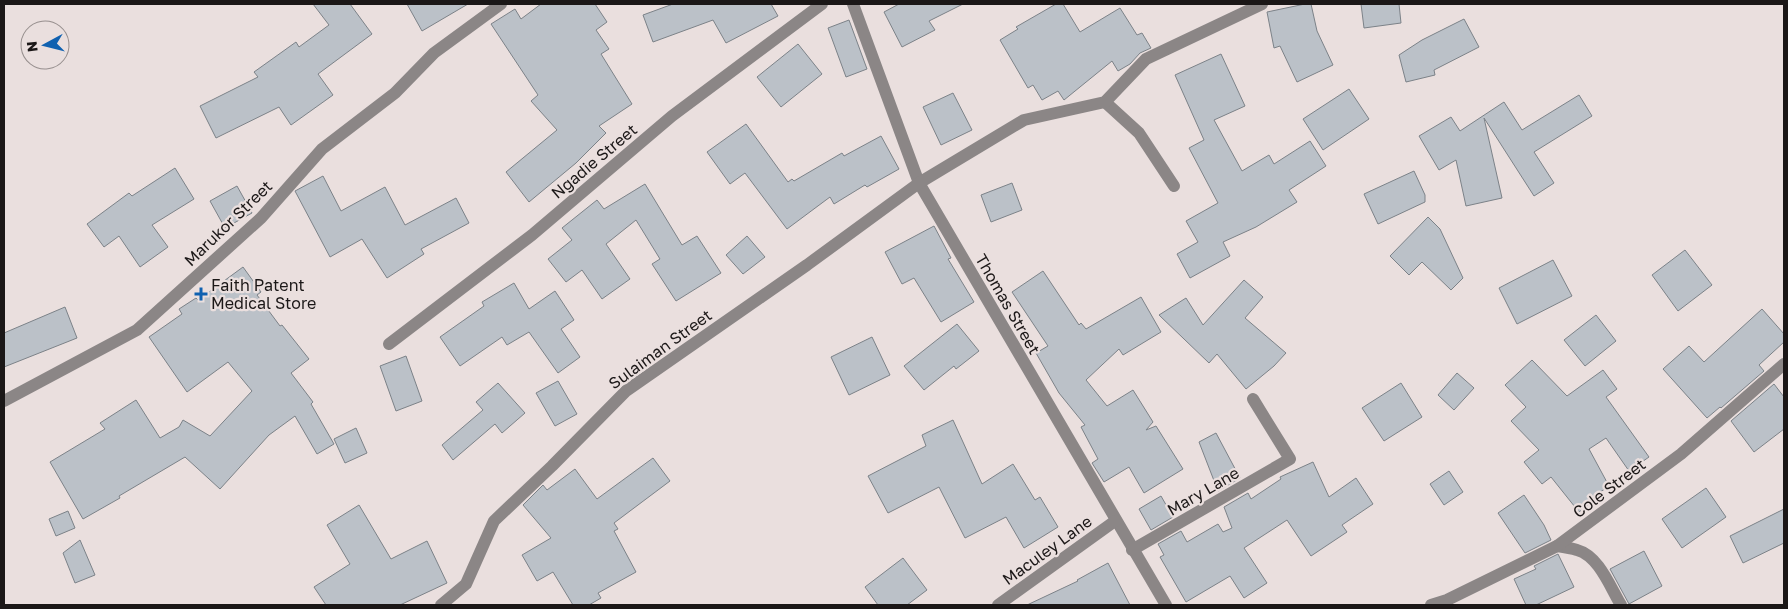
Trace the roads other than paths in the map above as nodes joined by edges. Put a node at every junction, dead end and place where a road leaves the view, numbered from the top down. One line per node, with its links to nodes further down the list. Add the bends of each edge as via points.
1 (501, 4): 11 (street, Marukor Street, via 434,53 395,93 322,149 261,218 136,330)
2 (822, 4): 8 (street, Ngadie Street, via 672,116 532,235)
3 (853, 4): 6 (street, Thomas Street)
4 (1262, 4): 5 (street, via 1146,59)
5 (1105, 102): 6 (street, Sulaiman Street, via 1024,120); 7 (street, via 1139,133)
6 (919, 183): 12 (street, Thomas Street); 16 (street, Sulaiman Street, via 626,391 494,521 466,584)
7 (1174, 186)
8 (389, 344)
9 (1784, 364): 13 (street, Cole Street, via 1681,454)
10 (1253, 399): 14 (street, Mary Lane, via 1290,459)
11 (4, 401)
12 (1115, 520): 14 (street, Thomas Street); 17 (street, Maculey Lane)
13 (1557, 546): 15 (street, Cole Street); 20 (street, via 1588,555)
14 (1132, 550): 18 (street, Thomas Street)
15 (1448, 602): 19 (street, Cole Street)
16 (441, 605)
17 (998, 605)
18 (1166, 605)
19 (1431, 605)
20 (1621, 605)

